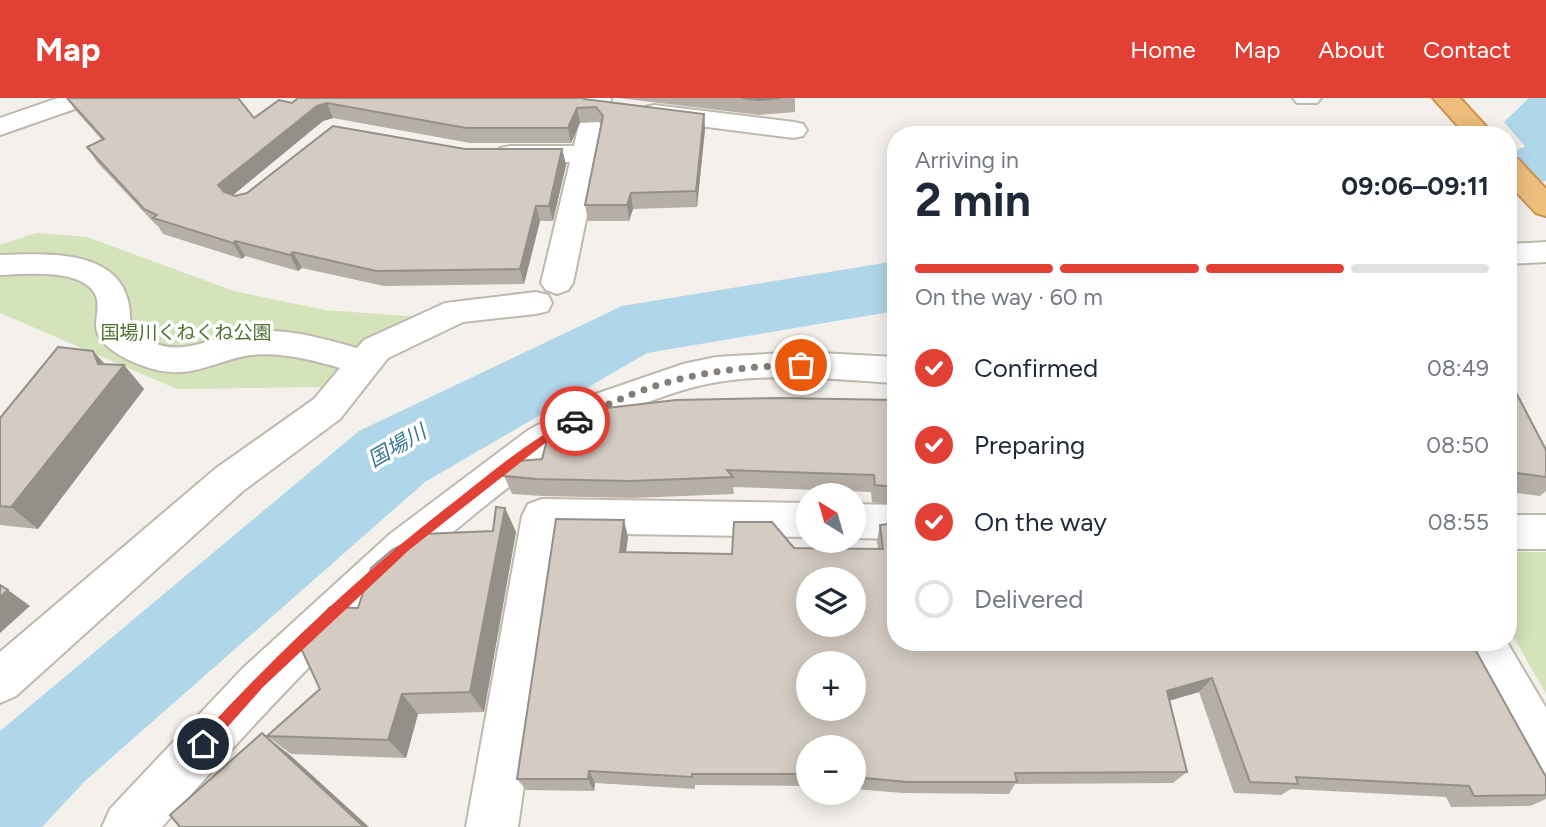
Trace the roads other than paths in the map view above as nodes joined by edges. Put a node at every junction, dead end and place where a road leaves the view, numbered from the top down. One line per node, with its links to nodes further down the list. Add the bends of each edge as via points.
1 (83, 98): 3 (street)
2 (613, 106): 4 (street); 5 (street)
3 (0, 127)
4 (794, 130)
5 (585, 154): 6 (street); 22 (street, via 547,293 457,311 376,349 327,409 229,480)
6 (483, 155)
7 (1517, 175): 8 (highway)
8 (1546, 206)
9 (1546, 252): 10 (street)
10 (1517, 254)
11 (0, 265): 12 (street, via 51,263 91,273 110,289 113,328 130,348 162,359 207,357 252,343 288,342)
12 (351, 359)
13 (887, 370): 14 (street, via 790,365 683,377 603,406 540,441)
14 (456, 507): 15 (street); 24 (street, via 405,546 259,683)
15 (542, 516): 16 (street); 25 (street)
16 (796, 520)
17 (866, 521): 18 (street)
18 (887, 522)
19 (1517, 531): 20 (street)
20 (1546, 532)
21 (1488, 651): 23 (street)
22 (0, 681)
23 (1546, 755)
24 (128, 827)
25 (492, 827)

